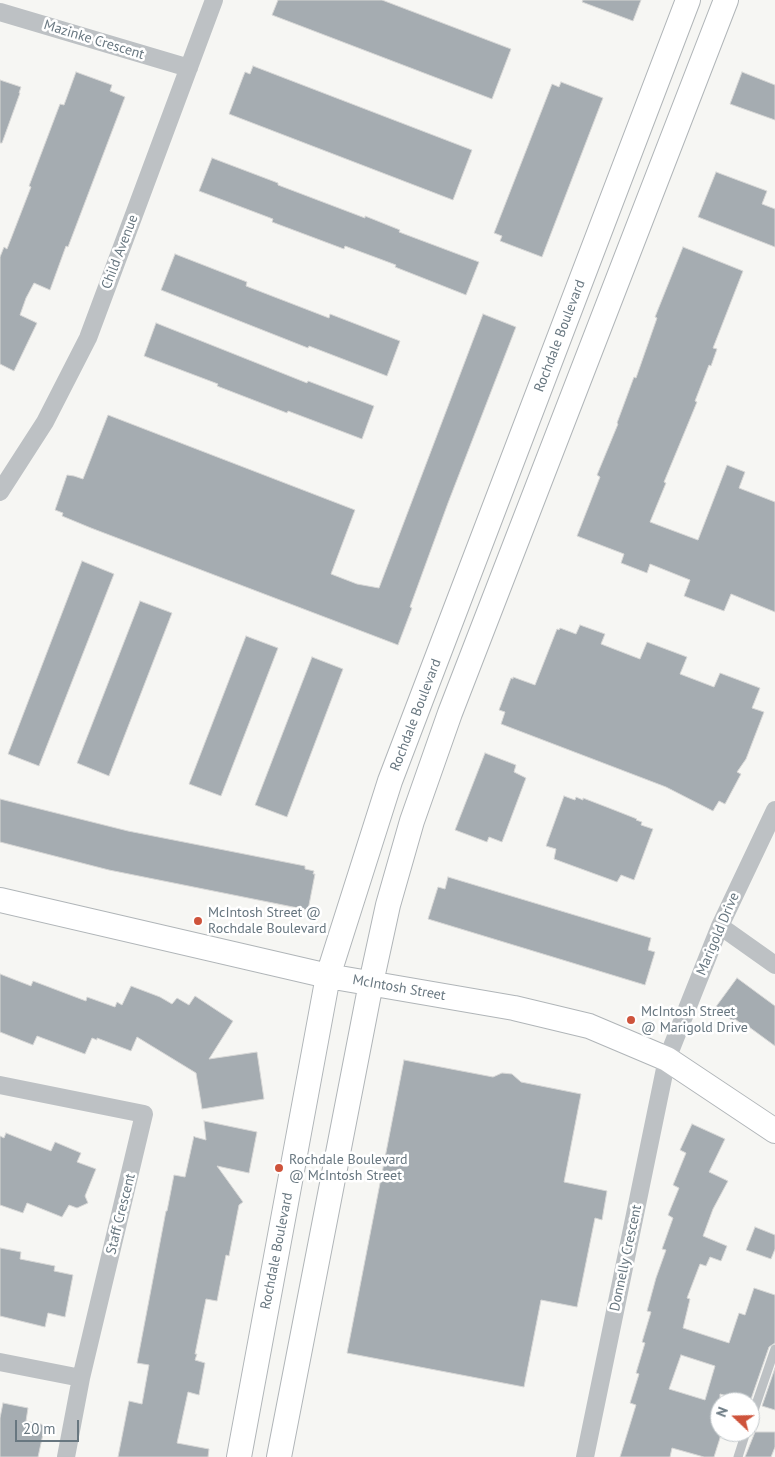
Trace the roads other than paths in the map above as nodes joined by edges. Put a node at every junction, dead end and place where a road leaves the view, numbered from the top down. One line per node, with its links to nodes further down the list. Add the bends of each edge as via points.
1 (214, 0): 5 (street, Child Avenue)
2 (688, 0): 11 (main road, Rochdale Boulevard, via 390,781)
3 (726, 0): 12 (main road, via 450,713 404,849)
4 (0, 12): 5 (street, Mazinke Crescent)
5 (189, 68): 6 (street, Child Avenue, via 88,338 45,422)
6 (0, 492)
7 (775, 810): 9 (street, Marigold Drive)
8 (0, 900): 11 (main road, McIntosh Street)
9 (720, 926): 10 (street); 13 (street, Marigold Drive)
10 (775, 965)
11 (328, 976): 12 (main road, McIntosh Street); 22 (main road, Rochdale Boulevard)
12 (370, 984): 13 (main road, McIntosh Street, via 514,1008 589,1026); 23 (main road)
13 (667, 1060): 15 (main road, McIntosh Street); 24 (street, Donnelly Crescent)
14 (0, 1085): 18 (street, Staff Crescent, via 144,1114)
15 (775, 1131)
16 (775, 1350): 19 (lane)
17 (0, 1362): 18 (street)
18 (81, 1378): 21 (street, Staff Crescent)
19 (760, 1393)
20 (743, 1442): 25 (lane)
21 (66, 1457)
22 (239, 1457)
23 (279, 1457)
24 (585, 1457)
25 (738, 1457)

